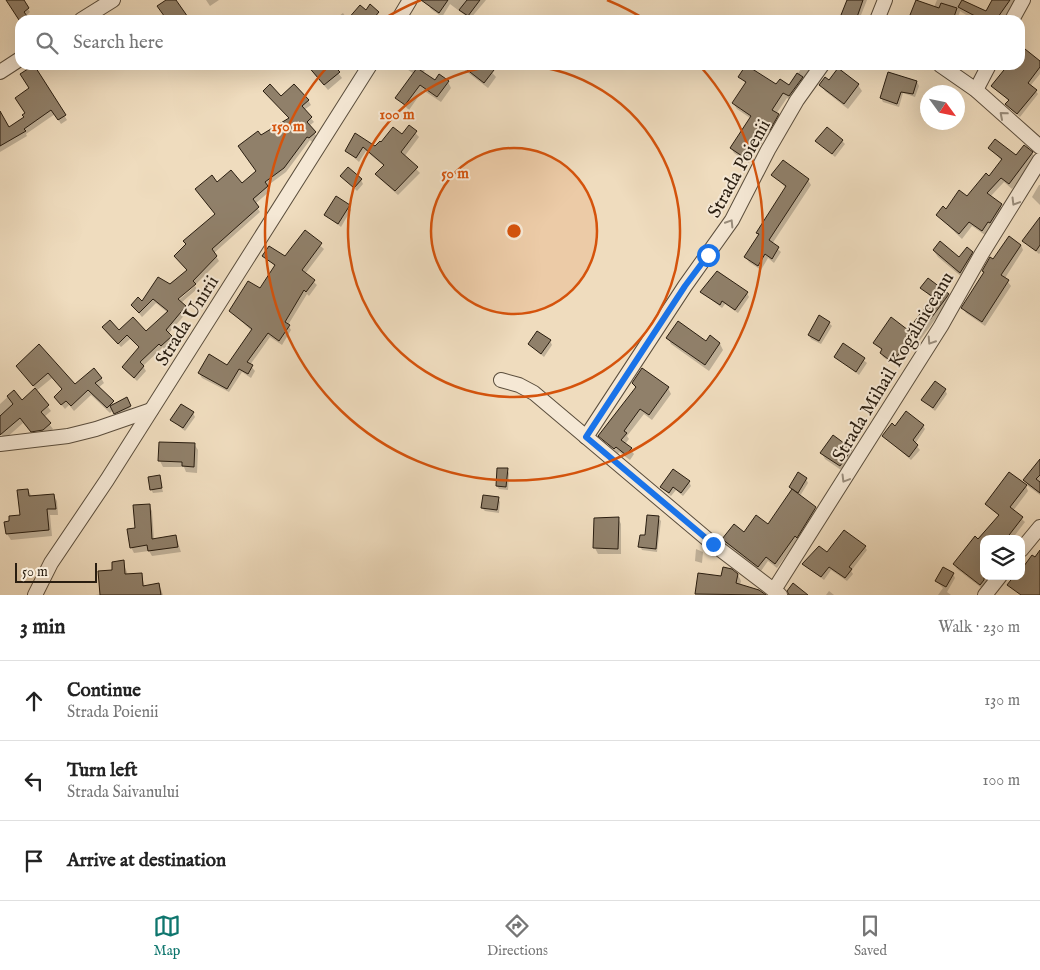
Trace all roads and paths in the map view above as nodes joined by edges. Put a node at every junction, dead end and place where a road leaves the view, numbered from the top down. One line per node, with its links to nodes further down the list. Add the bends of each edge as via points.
1 (113, 0): 5 (street)
2 (410, 0): 6 (street)
3 (885, 0): 7 (street)
4 (1023, 0): 8 (street)
5 (89, 15)
6 (401, 15)
7 (879, 15)
8 (1015, 15)
9 (15, 62): 14 (street)
10 (367, 70): 19 (street, Strada Unirii)
11 (819, 70): 20 (street, Strada Poienii, one-way to 11, via 732,220 768,150)
12 (947, 70): 15 (street)
13 (986, 70): 15 (street)
14 (0, 72)
15 (976, 90): 16 (street, one-way to 15)
16 (1040, 147)
17 (1040, 160): 25 (street, Strada Mihail Kogălniceanu, one-way to 25)
18 (501, 380): 20 (street, via 534,393)
19 (151, 410): 21 (street, via 68,436); 26 (street, Strada Unirii, via 51,563)
20 (586, 437): 25 (street, via 713,544)
21 (0, 444)
22 (1040, 527): 23 (street)
23 (1025, 545)
24 (997, 580): 27 (street)
25 (777, 593)
26 (35, 595)
27 (985, 595)

